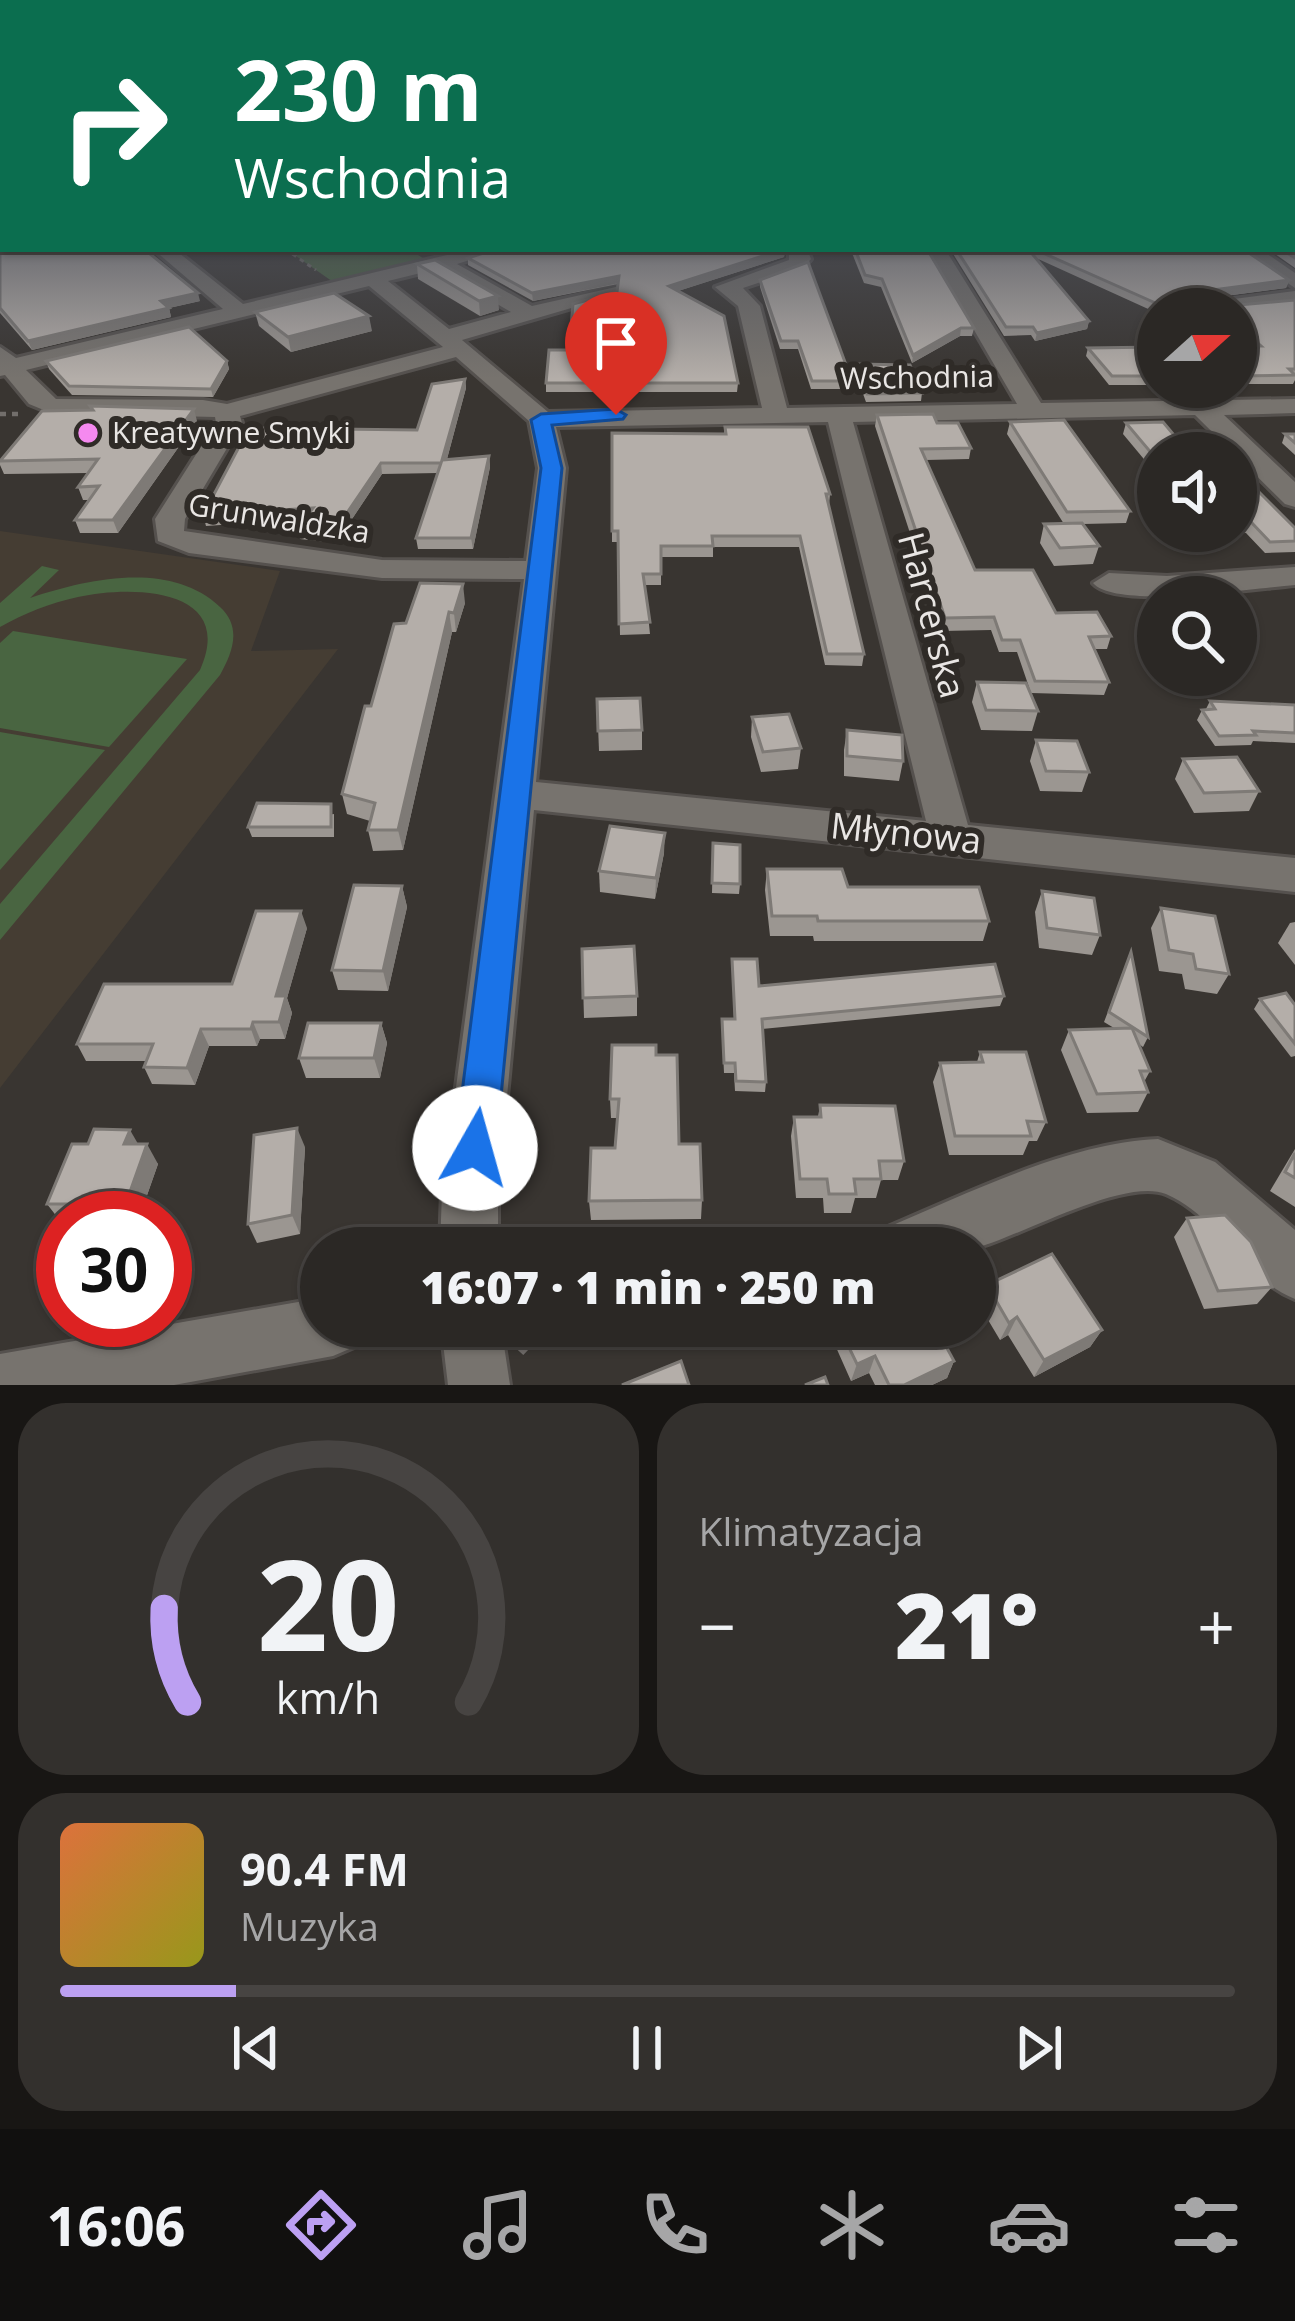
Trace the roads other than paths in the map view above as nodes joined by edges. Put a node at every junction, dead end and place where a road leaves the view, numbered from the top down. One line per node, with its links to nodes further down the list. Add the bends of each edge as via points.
1 (166, 252): 12 (street)
2 (484, 252): 6 (street)
3 (799, 252): 23 (street, via 796,264 725,287 749,306)
4 (938, 252): 20 (street)
5 (1251, 252): 8 (street)
6 (441, 263): 7 (street); 13 (street)
7 (357, 283): 12 (street); 14 (street)
8 (1295, 283)
9 (609, 291): 13 (street)
10 (1295, 297): 11 (street)
11 (1257, 302)
12 (238, 310): 15 (street)
13 (530, 314): 14 (street)
14 (454, 343): 21 (street); 24 (street)
15 (3, 363): 21 (street, via 51,406)
16 (1257, 406): 17 (street, Wschodnia)
17 (1295, 406)
18 (1145, 408): 20 (street, Wschodnia)
19 (1202, 408): 25 (street)
20 (1033, 410): 22 (street, Wschodnia)
21 (227, 412): 26 (street, Grunwaldzka, via 229,423 170,519 169,535 382,569)
22 (838, 412): 23 (street, Wschodnia); 30 (street, Harcerska)
23 (776, 413): 24 (street, Wschodnia)
24 (541, 420): 26 (street, via 552,468)
25 (1295, 498)
26 (538, 570): 29 (street)
27 (1295, 576): 28 (street)
28 (1109, 583)
29 (517, 794): 30 (street, Młynowa); 32 (street)
30 (951, 836): 31 (street, Młynowa)
31 (1295, 875)
32 (469, 1227)
33 (962, 1227): 34 (street, via 1121,1167 1160,1165 1212,1192)
34 (1295, 1270)
35 (300, 1332): 36 (street)
36 (0, 1384)

